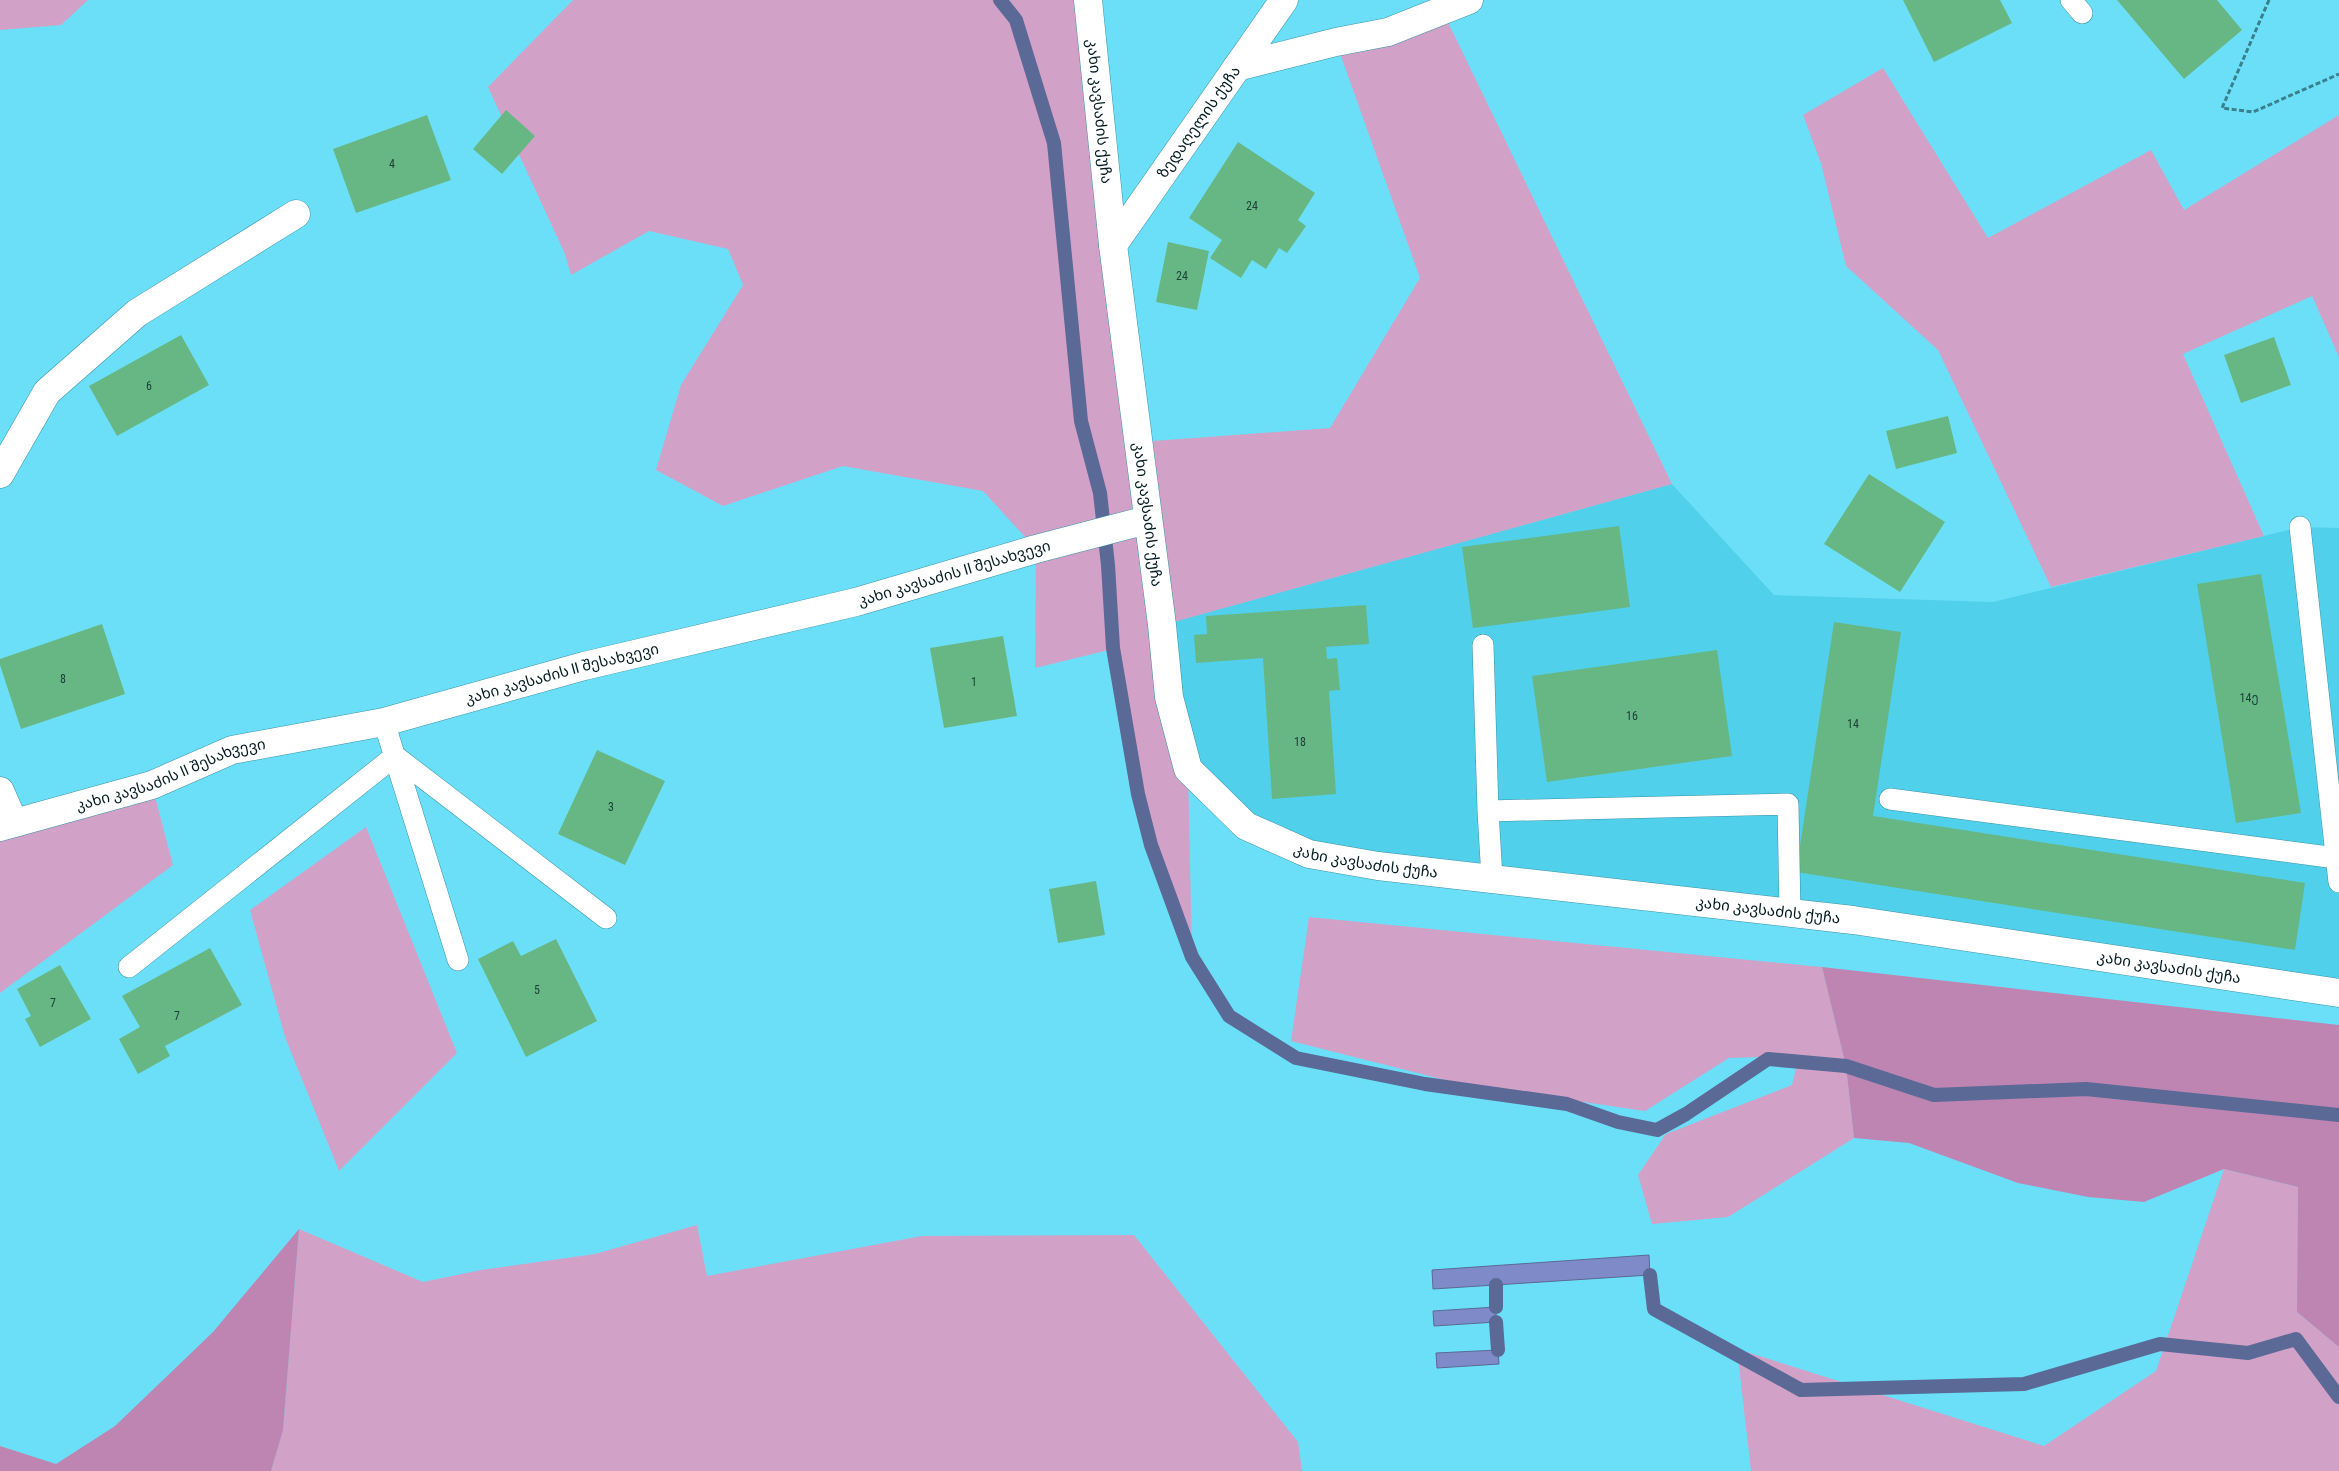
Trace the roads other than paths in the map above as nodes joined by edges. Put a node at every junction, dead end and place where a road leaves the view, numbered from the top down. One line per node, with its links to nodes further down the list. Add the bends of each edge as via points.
1 (1088, 0): 6 (street, კახი კავსაძის ქუჩა)
2 (1284, 0): 4 (street, ზედაღელის ქუჩა)
3 (1468, 0): 4 (street, via 1388,32)
4 (1237, 68): 6 (street, ზედაღელის ქუჩა)
5 (296, 214): 7 (street, via 137,313 92,352 47,392)
6 (1113, 245): 8 (street, კახი კავსაძის ქუჩა)
7 (0, 474)
8 (1137, 523): 11 (street, კახი კავსაძის II შესახვევი, via 856,602 584,666); 18 (street, კახი კავსაძის ქუჩა, via 1162,625 1169,697 1188,769 1246,826 1309,854 1378,866)
9 (2300, 527): 17 (lane)
10 (1482, 645): 15 (lane)
11 (384, 722): 12 (lane); 16 (street, კახი კავსაძის II შესახვევი, via 232,750 152,785)
12 (395, 756): 21 (lane); 22 (lane); 23 (lane)
13 (0, 792): 16 (street)
14 (1890, 799): 17 (lane)
15 (1488, 811): 18 (lane); 20 (lane, via 1788,804)
16 (7, 825)
17 (2336, 858): 19 (lane)
18 (1492, 878): 20 (street, კახი კავსაძის ქუჩა)
19 (2339, 882)
20 (1790, 914): 24 (street, კახი კავსაძის ქუჩა, via 1853,920)
21 (606, 918)
22 (458, 960)
23 (129, 967)
24 (2339, 993)

